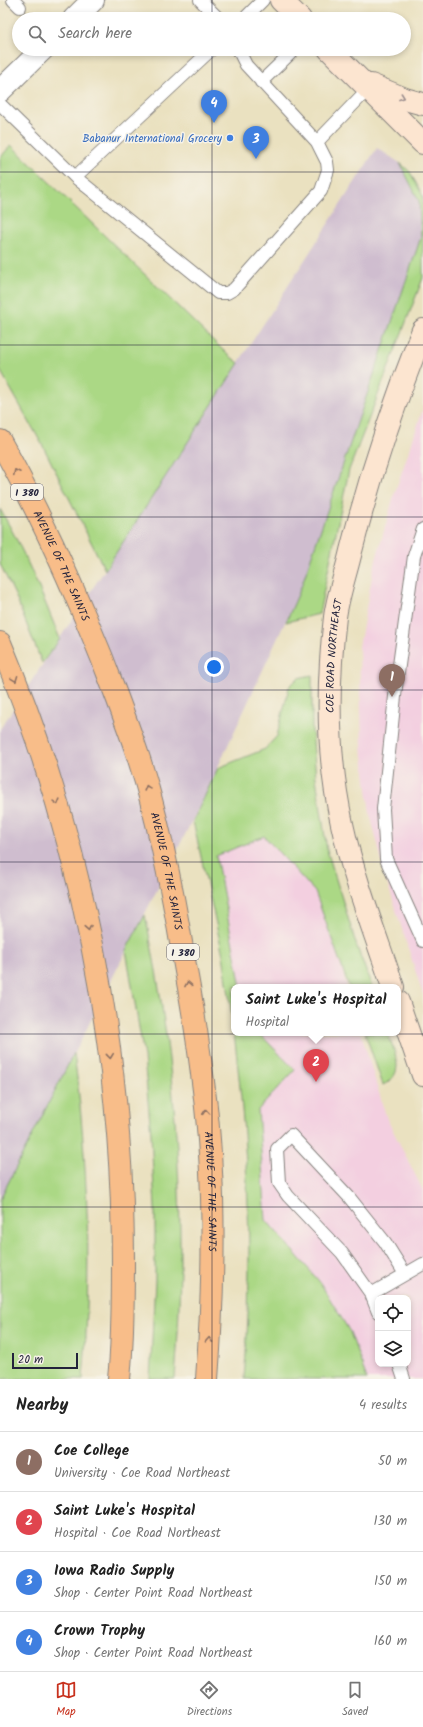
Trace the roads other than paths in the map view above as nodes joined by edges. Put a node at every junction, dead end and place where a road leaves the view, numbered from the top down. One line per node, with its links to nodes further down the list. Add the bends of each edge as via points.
1 (93, 0): 5 (street)
2 (200, 0): 6 (lane)
3 (263, 0): 7 (lane)
4 (281, 0): 8 (main road)
5 (81, 12)
6 (212, 12)
7 (251, 12)
8 (293, 12)
9 (35, 56): 15 (street)
10 (205, 56): 21 (lane)
11 (242, 56): 14 (lane, via 246,65)
12 (288, 56): 14 (lane)
13 (336, 56): 16 (main road)
14 (262, 82): 19 (lane)
15 (3, 83)
16 (370, 88): 18 (main road, one-way to 18); 19 (lane); 20 (main road)
17 (0, 104): 21 (lane)
18 (423, 104)
19 (317, 142): 21 (lane, via 328,170 321,191 234,289 226,293 218,293)
20 (423, 143)
21 (75, 177)
22 (423, 330): 27 (main road, COE ROAD NORTHEAST, via 380,449 360,517 336,615 329,683 331,752 341,822 351,862)
23 (0, 441): 36 (highway, AVENUE OF THE SAINTS / I 380, one-way to 23, via 211,1298 210,1158 204,1085 179,927 157,824 139,760 93,637 53,544)
24 (423, 529): 26 (lane, via 414,556 383,809 386,859)
25 (0, 643): 35 (highway, one-way to 35, via 34,731 75,866 107,1033 117,1120 123,1214)
26 (423, 941)
27 (392, 984)
28 (401, 1011): 29 (main road)
29 (423, 1075)
30 (423, 1264): 31 (lane)
31 (405, 1274): 32 (lane); 32 (lane, via 385,1242 349,1197 291,1135 277,1149 279,1183 288,1196 342,1253)
32 (371, 1294): 33 (lane)
33 (375, 1304)
34 (400, 1367): 37 (lane)
35 (119, 1379)
36 (207, 1379)
37 (404, 1379)

